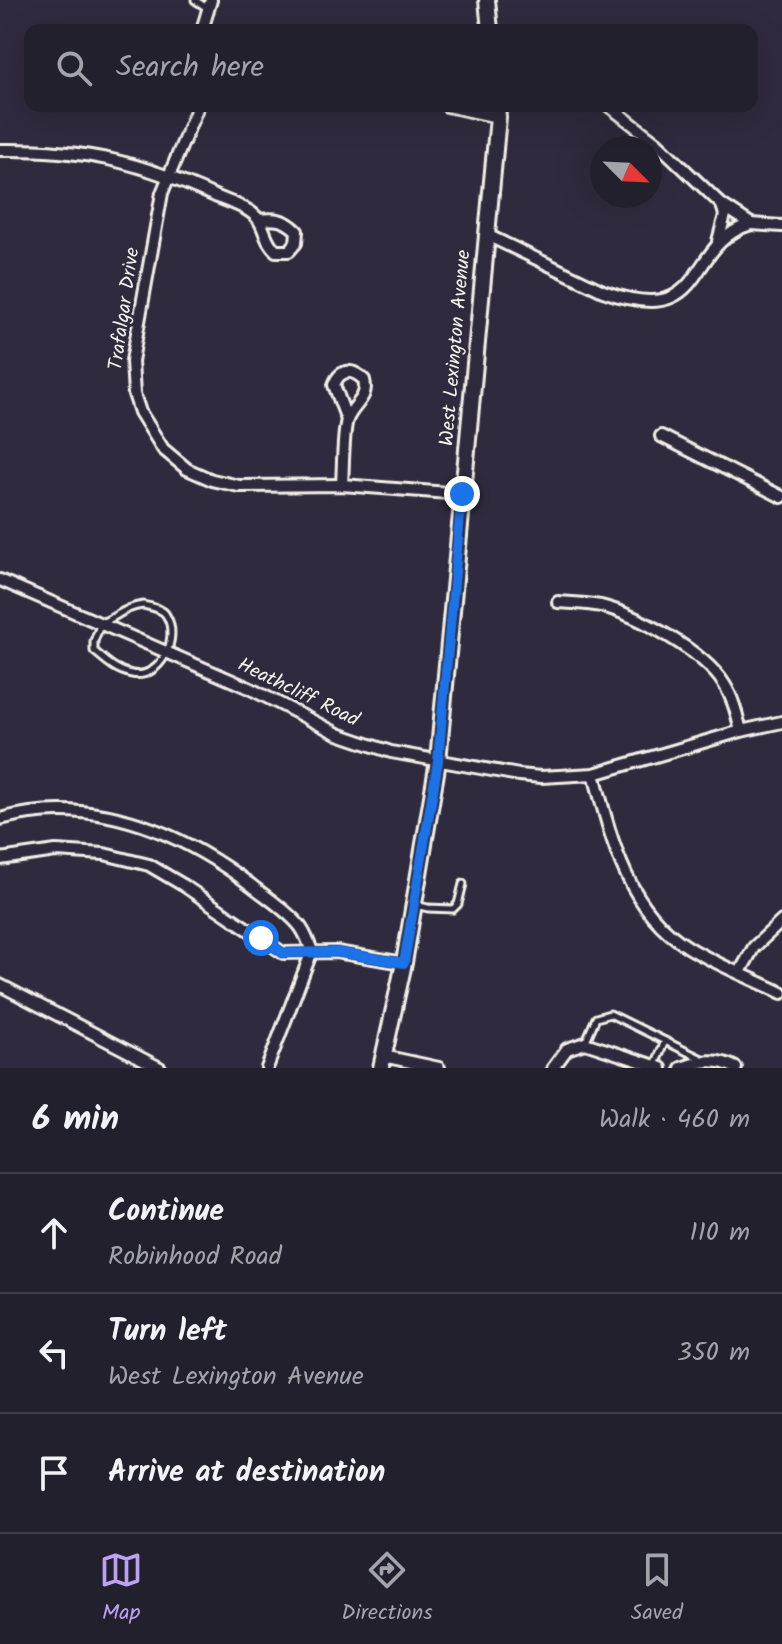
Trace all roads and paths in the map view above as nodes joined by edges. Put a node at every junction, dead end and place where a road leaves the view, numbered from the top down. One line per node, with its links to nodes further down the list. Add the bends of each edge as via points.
1 (195, 0): 3 (lane)
2 (487, 0): 5 (street)
3 (210, 4): 4 (street)
4 (204, 24)
5 (489, 24)
6 (195, 112): 10 (street, Trafalgar Drive)
7 (500, 112): 15 (street, West Lexington Avenue)
8 (617, 112): 11 (street)
9 (0, 150): 10 (street, via 85,153)
10 (169, 175): 12 (street); 19 (street, Trafalgar Drive, via 132,361 140,412 163,449 187,469 212,480 239,486)
11 (722, 205): 13 (street); 16 (street, via 725,215)
12 (259, 220)
13 (751, 224): 14 (street); 16 (street)
14 (782, 226)
15 (487, 235): 16 (street, via 603,291 646,301 679,295); 20 (street, West Lexington Avenue)
16 (717, 243)
17 (347, 420): 19 (street)
18 (661, 436): 21 (street)
19 (342, 485): 20 (street, Trafalgar Drive)
20 (462, 494): 28 (street, West Lexington Avenue)
21 (782, 497)
22 (0, 580): 24 (street, Heathcliff Road)
23 (558, 602): 27 (street, via 602,607 690,649 724,683)
24 (101, 623): 25 (street, Heathcliff Road); 25 (lane, via 131,606 159,609 167,616 171,633); 25 (lane, via 94,651 112,667 135,676 156,669)
25 (167, 652): 28 (street, Heathcliff Road, via 358,742)
26 (782, 722): 27 (street, Heathcliff Road)
27 (741, 731): 29 (street, Heathcliff Road)
28 (438, 761): 29 (street, Heathcliff Road, via 541,777); 33 (street, West Lexington Avenue)
29 (594, 774): 37 (street, via 619,862 637,896 656,921 688,947)
30 (0, 819): 35 (street, via 81,813 162,831 260,892 300,925)
31 (0, 859): 35 (street, via 56,851 104,854 149,865 283,953)
32 (463, 884): 33 (lane, via 453,909)
33 (414, 904): 36 (street, West Lexington Avenue)
34 (782, 921): 37 (street, via 754,947)
35 (312, 951): 36 (street); 46 (street)
36 (404, 963): 43 (street, West Lexington Avenue)
37 (740, 972): 39 (street)
38 (0, 985): 45 (street)
39 (782, 993)
40 (665, 1041): 41 (lane, via 610,1014 596,1018); 42 (lane); 44 (lane)
41 (585, 1043): 44 (street); 48 (street, via 567,1049)
42 (706, 1061): 49 (street); 50 (street)
43 (382, 1062): 47 (street)
44 (658, 1067)
45 (160, 1068)
46 (267, 1068)
47 (439, 1068)
48 (553, 1068)
49 (681, 1068)
50 (736, 1068)

